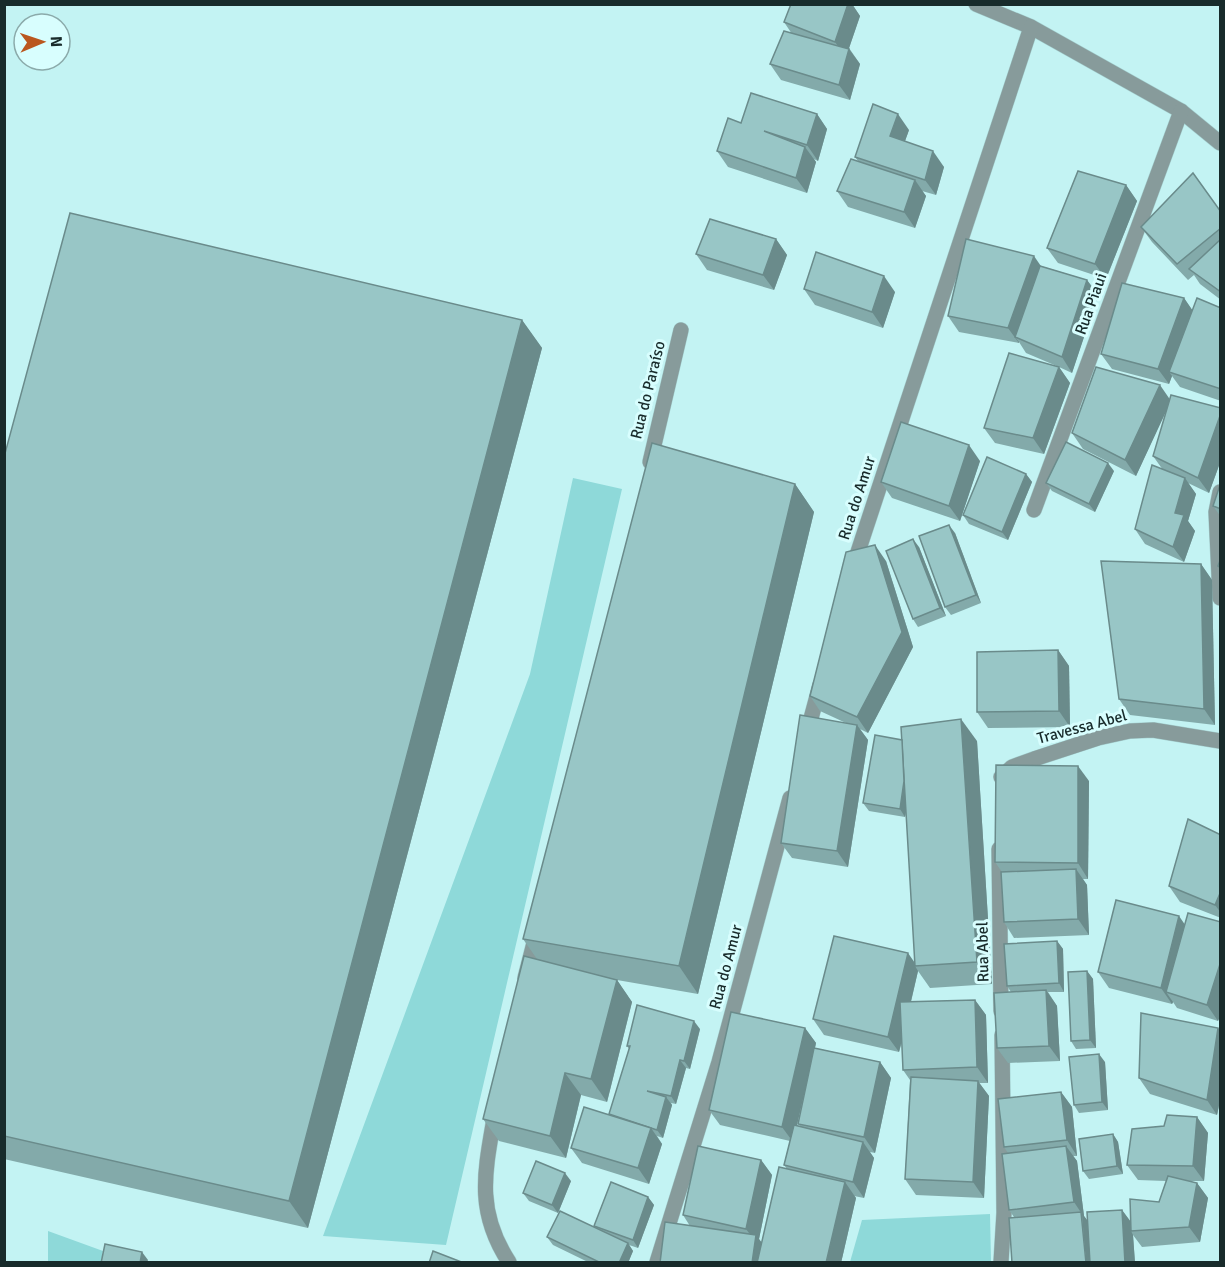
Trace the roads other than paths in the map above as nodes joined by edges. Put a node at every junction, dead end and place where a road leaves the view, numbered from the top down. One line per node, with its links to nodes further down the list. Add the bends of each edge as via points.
1 (976, 4): 2 (street)
2 (1031, 27): 3 (street); 9 (street, Rua do Amur)
3 (1181, 111): 4 (street); 8 (street, Rua Piaui)
4 (1221, 143)
5 (681, 330): 6 (street, Rua do Paraíso)
6 (645, 480)
7 (1221, 492): 10 (street, via 1216,512)
8 (1034, 510)
9 (847, 586)
10 (1221, 598)
11 (825, 666): 13 (street)
12 (1221, 741): 15 (street, Travessa Abel, via 1153,730 1098,738 1012,767 1002,775)
13 (801, 756)
14 (795, 779): 21 (street, Rua do Amur, via 719,1062)
15 (998, 790)
16 (999, 832): 22 (street, Rua Abel, via 1004,1213)
17 (539, 921): 18 (street)
18 (522, 990)
19 (498, 1094): 20 (street, via 485,1172 486,1209 498,1245)
20 (509, 1263)
21 (657, 1263)
22 (1001, 1263)

